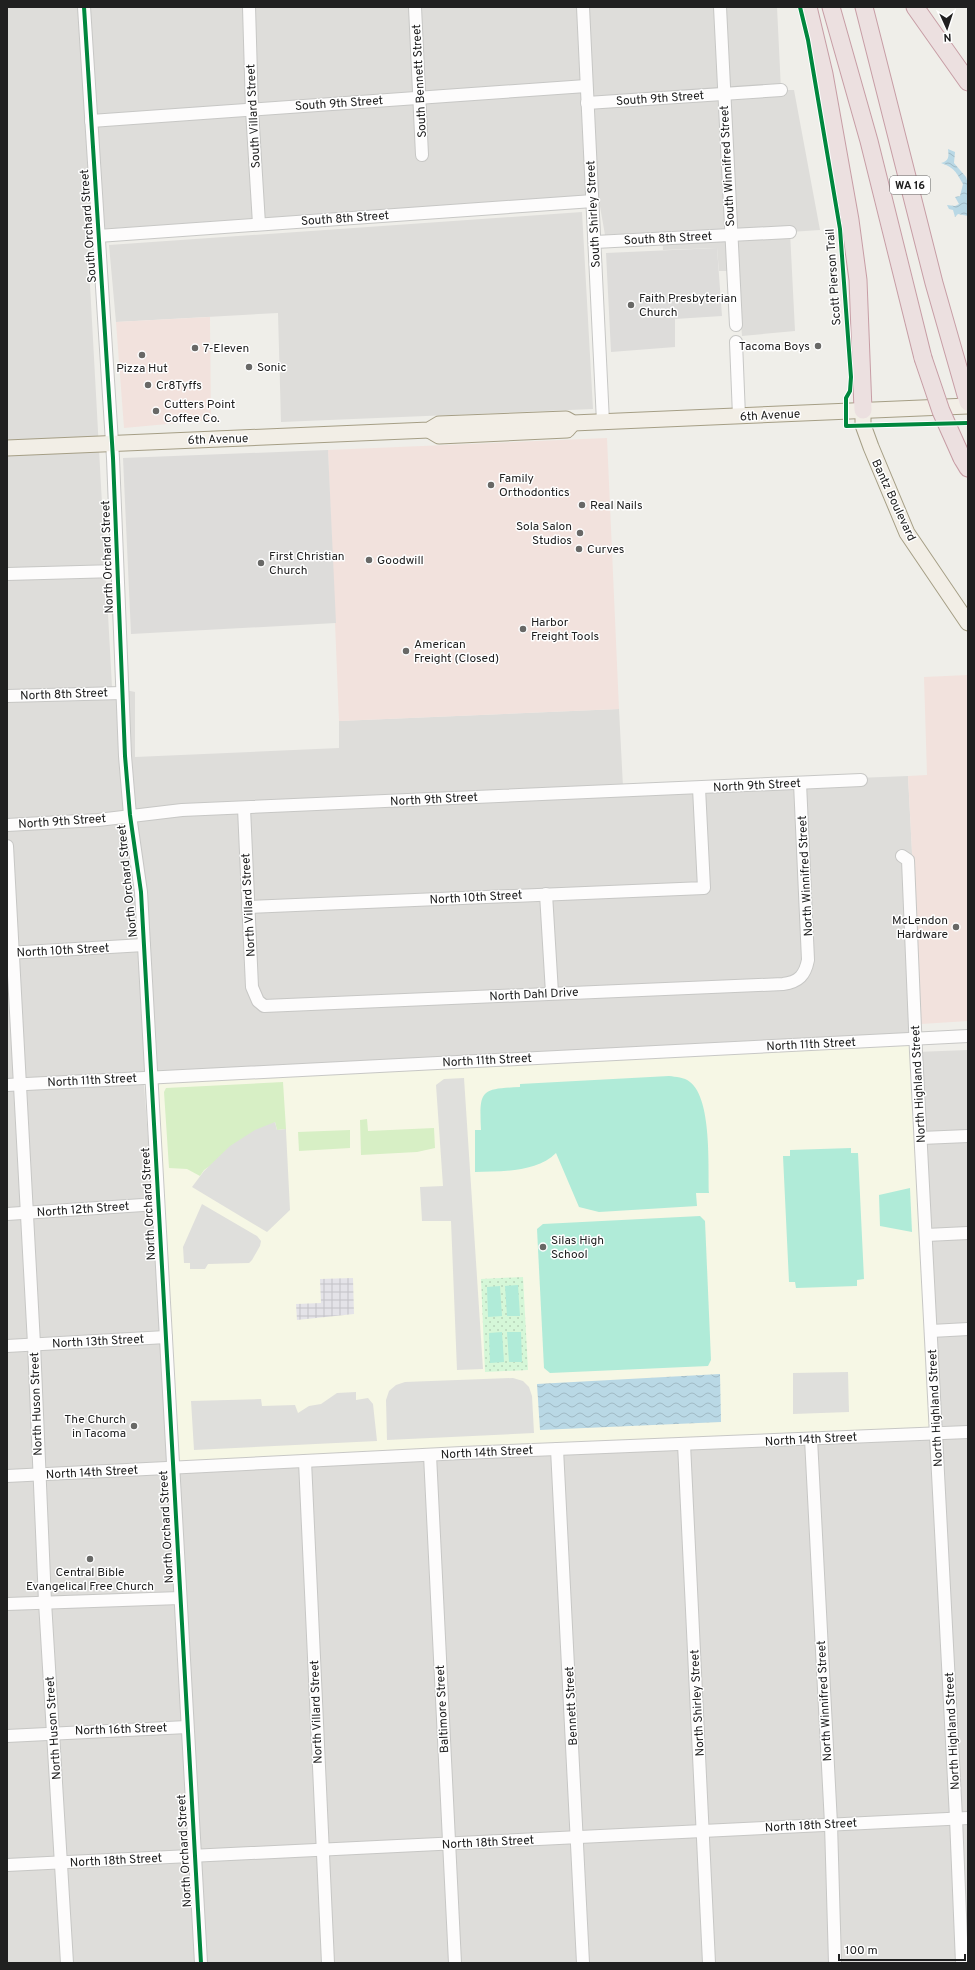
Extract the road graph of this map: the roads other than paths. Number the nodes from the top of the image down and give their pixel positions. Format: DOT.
graph roads {
  1 [pos="84,7"];
  2 [pos="249,7"];
  3 [pos="415,7"];
  4 [pos="583,7"];
  5 [pos="720,7"];
  6 [pos="808,7"];
  7 [pos="831,7"];
  8 [pos="864,7"];
  9 [pos="916,7"];
  10 [pos="968,82"];
  11 [pos="586,86"];
  12 [pos="781,90"];
  13 [pos="724,94"];
  14 [pos="420,97"];
  15 [pos="587,103"];
  16 [pos="252,110"];
  17 [pos="91,120"];
  18 [pos="422,155"];
  19 [pos="593,201"];
  20 [pos="260,224"];
  21 [pos="790,232"];
  22 [pos="730,234"];
  23 [pos="98,236"];
  24 [pos="595,242"];
  25 [pos="736,325"];
  26 [pos="736,342"];
  27 [pos="968,402"];
  28 [pos="968,406"];
  29 [pos="863,410"];
  30 [pos="739,416"];
  31 [pos="603,422"];
  32 [pos="112,444"];
  33 [pos="7,448"];
  34 [pos="965,463"];
  35 [pos="117,571"];
  36 [pos="7,574"];
  37 [pos="968,623"];
  38 [pos="122,693"];
  39 [pos="7,696"];
  40 [pos="861,780"];
  41 [pos="800,783"];
  42 [pos="699,788"];
  43 [pos="244,808"];
  44 [pos="130,815"];
  45 [pos="7,825"];
  46 [pos="7,846"];
  47 [pos="902,856"];
  48 [pos="546,894"];
  49 [pos="248,907"];
  50 [pos="144,945"];
  51 [pos="10,953"];
  52 [pos="806,970"];
  53 [pos="552,993"];
  54 [pos="258,1001"];
  55 [pos="968,1036"];
  56 [pos="915,1038"];
  57 [pos="151,1077"];
  58 [pos="19,1084"];
  59 [pos="7,1085"];
  60 [pos="968,1136"];
  61 [pos="921,1138"];
  62 [pos="158,1204"];
  63 [pos="26,1213"];
  64 [pos="7,1214"];
  65 [pos="968,1233"];
  66 [pos="926,1235"];
  67 [pos="968,1329"];
  68 [pos="931,1330"];
  69 [pos="166,1337"];
  70 [pos="34,1344"];
  71 [pos="7,1346"];
  72 [pos="968,1432"];
  73 [pos="936,1434"];
  74 [pos="811,1439"];
  75 [pos="684,1444"];
  76 [pos="557,1449"];
  77 [pos="430,1455"];
  78 [pos="305,1461"];
  79 [pos="173,1468"];
  80 [pos="39,1474"];
  81 [pos="7,1476"];
  82 [pos="180,1598"];
  83 [pos="45,1602"];
  84 [pos="7,1604"];
  85 [pos="187,1726"];
  86 [pos="53,1732"];
  87 [pos="7,1736"];
  88 [pos="962,1818"];
  89 [pos="831,1824"];
  90 [pos="703,1831"];
  91 [pos="578,1837"];
  92 [pos="449,1844"];
  93 [pos="322,1850"];
  94 [pos="194,1856"];
  95 [pos="62,1863"];
  96 [pos="7,1865"];
  97 [pos="67,1963"];
  98 [pos="201,1963"];
  99 [pos="328,1963"];
  100 [pos="455,1963"];
  101 [pos="583,1963"];
  102 [pos="709,1963"];
  103 [pos="835,1963"];
  104 [pos="962,1963"];
  1 -- 17 [label="street, South Orchard Street"];
  2 -- 16 [label="street, South Villard Street"];
  3 -- 14 [label="street, South Bennett Street"];
  4 -- 11 [label="street, South Shirley Street"];
  5 -- 13 [label="street, South Winnifred Street"];
  6 -- 29 [label="highway"];
  7 -- 34 [label="highway, WA 16, bridge"];
  8 -- 27 [label="highway, WA 16"];
  9 -- 10 [label="highway"];
  11 -- 14 [label="street, South 9th Street"];
  11 -- 15 [label="street, South Shirley Street"];
  12 -- 13 [label="street, South 9th Street"];
  13 -- 15 [label="street, South 9th Street"];
  13 -- 22 [label="street, South Winnifred Street"];
  14 -- 16 [label="street, South 9th Street"];
  14 -- 18 [label="street, South Bennett Street"];
  15 -- 19 [label="street, South Shirley Street"];
  16 -- 17 [label="street, South 9th Street"];
  16 -- 20 [label="street, South Villard Street"];
  17 -- 23 [label="street, South Orchard Street"];
  19 -- 20 [label="street, South 8th Street"];
  19 -- 24 [label="street, South Shirley Street"];
  20 -- 23 [label="street, South 8th Street"];
  21 -- 22 [label="street, South 8th Street"];
  22 -- 24 [label="street, South 8th Street"];
  22 -- 25 [label="street, South Winnifred Street"];
  23 -- 32 [label="street, South Orchard Street"];
  24 -- 31 [label="street, South Shirley Street"];
  26 -- 30 [label="street"];
  28 -- 29 [label="main road, 6th Avenue"];
  29 -- 30 [label="main road, 6th Avenue"];
  29 -- 37 [label="main road, Bantz Boulevard"];
  30 -- 31 [label="main road, 6th Avenue"];
  31 -- 32 [label="main road, 6th Avenue"];
  32 -- 33 [label="main road, 6th Avenue"];
  32 -- 35 [label="street, North Orchard Street"];
  35 -- 36 [label="street"];
  35 -- 38 [label="street, North Orchard Street"];
  38 -- 39 [label="street, North 8th Street"];
  38 -- 44 [label="street, North Orchard Street"];
  40 -- 41 [label="street, North 9th Street"];
  41 -- 42 [label="street, North 9th Street"];
  41 -- 52 [label="street, North Winnifred Street"];
  42 -- 43 [label="street, North 9th Street"];
  42 -- 48 [label="street, North 10th Street"];
  43 -- 44 [label="street, North 9th Street"];
  43 -- 49 [label="street, North Villard Street"];
  44 -- 45 [label="street, North 9th Street"];
  44 -- 50 [label="street, North Orchard Street"];
  46 -- 51 [label="street, North Huson Street"];
  47 -- 56 [label="street, North Highland Street"];
  48 -- 49 [label="street, North 10th Street"];
  48 -- 53 [label="street"];
  49 -- 54 [label="street, North Villard Street"];
  50 -- 51 [label="street, North 10th Street"];
  50 -- 57 [label="street, North Orchard Street"];
  51 -- 58 [label="street, North Huson Street"];
  52 -- 53 [label="street, North Dahl Drive"];
  53 -- 54 [label="street, North Dahl Drive"];
  55 -- 56 [label="street, North 11th Street"];
  56 -- 57 [label="street, North 11th Street"];
  56 -- 61 [label="street, North Highland Street"];
  57 -- 58 [label="street, North 11th Street"];
  57 -- 62 [label="street, North Orchard Street"];
  58 -- 59 [label="street, North 11th Street"];
  58 -- 63 [label="street, North Huson Street"];
  60 -- 61 [label="street"];
  61 -- 66 [label="street, North Highland Street"];
  62 -- 63 [label="street, North 12th Street"];
  62 -- 69 [label="street, North Orchard Street"];
  63 -- 64 [label="street, North 12th Street"];
  63 -- 70 [label="street, North Huson Street"];
  65 -- 66 [label="street"];
  66 -- 68 [label="street, North Highland Street"];
  67 -- 68 [label="street"];
  68 -- 73 [label="street, North Highland Street"];
  69 -- 70 [label="street, North 13th Street"];
  69 -- 79 [label="street, North Orchard Street"];
  70 -- 71 [label="street, North 13th Street"];
  70 -- 80 [label="street, North Huson Street"];
  72 -- 73 [label="street, North 14th Street"];
  73 -- 74 [label="street, North 14th Street"];
  73 -- 88 [label="street, North Highland Street"];
  74 -- 75 [label="street, North 14th Street"];
  74 -- 89 [label="street, North Winnifred Street"];
  75 -- 76 [label="street, North 14th Street"];
  75 -- 90 [label="street, North Shirley Street"];
  76 -- 77 [label="street, North 14th Street"];
  76 -- 91 [label="street, Bennett Street"];
  77 -- 78 [label="street, North 14th Street"];
  77 -- 92 [label="street, Baltimore Street"];
  78 -- 79 [label="street, North 14th Street"];
  78 -- 93 [label="street, North Villard Street"];
  79 -- 80 [label="street, North 14th Street"];
  79 -- 82 [label="street, North Orchard Street"];
  80 -- 81 [label="street, North 14th Street"];
  80 -- 83 [label="street, North Huson Street"];
  82 -- 83 [label="street"];
  82 -- 85 [label="street, North Orchard Street"];
  83 -- 84 [label="street"];
  83 -- 86 [label="street, North Huson Street"];
  85 -- 86 [label="street, North 16th Street"];
  85 -- 94 [label="street, North Orchard Street"];
  86 -- 87 [label="street, North 16th Street"];
  86 -- 95 [label="street, North Huson Street"];
  88 -- 89 [label="street, North 18th Street"];
  88 -- 104 [label="street, North Highland Street"];
  89 -- 90 [label="street, North 18th Street"];
  89 -- 103 [label="street, North Winnifred Street"];
  90 -- 91 [label="street, North 18th Street"];
  90 -- 102 [label="street, North Shirley Street"];
  91 -- 92 [label="street, North 18th Street"];
  91 -- 101 [label="street, Bennett Street"];
  92 -- 93 [label="street, North 18th Street"];
  92 -- 100 [label="street, Baltimore Street"];
  93 -- 94 [label="street, North 18th Street"];
  93 -- 99 [label="street, North Villard Street"];
  94 -- 95 [label="street, North 18th Street"];
  94 -- 98 [label="street, North Orchard Street"];
  95 -- 96 [label="street, North 18th Street"];
  95 -- 97 [label="street, North Huson Street"];
}
